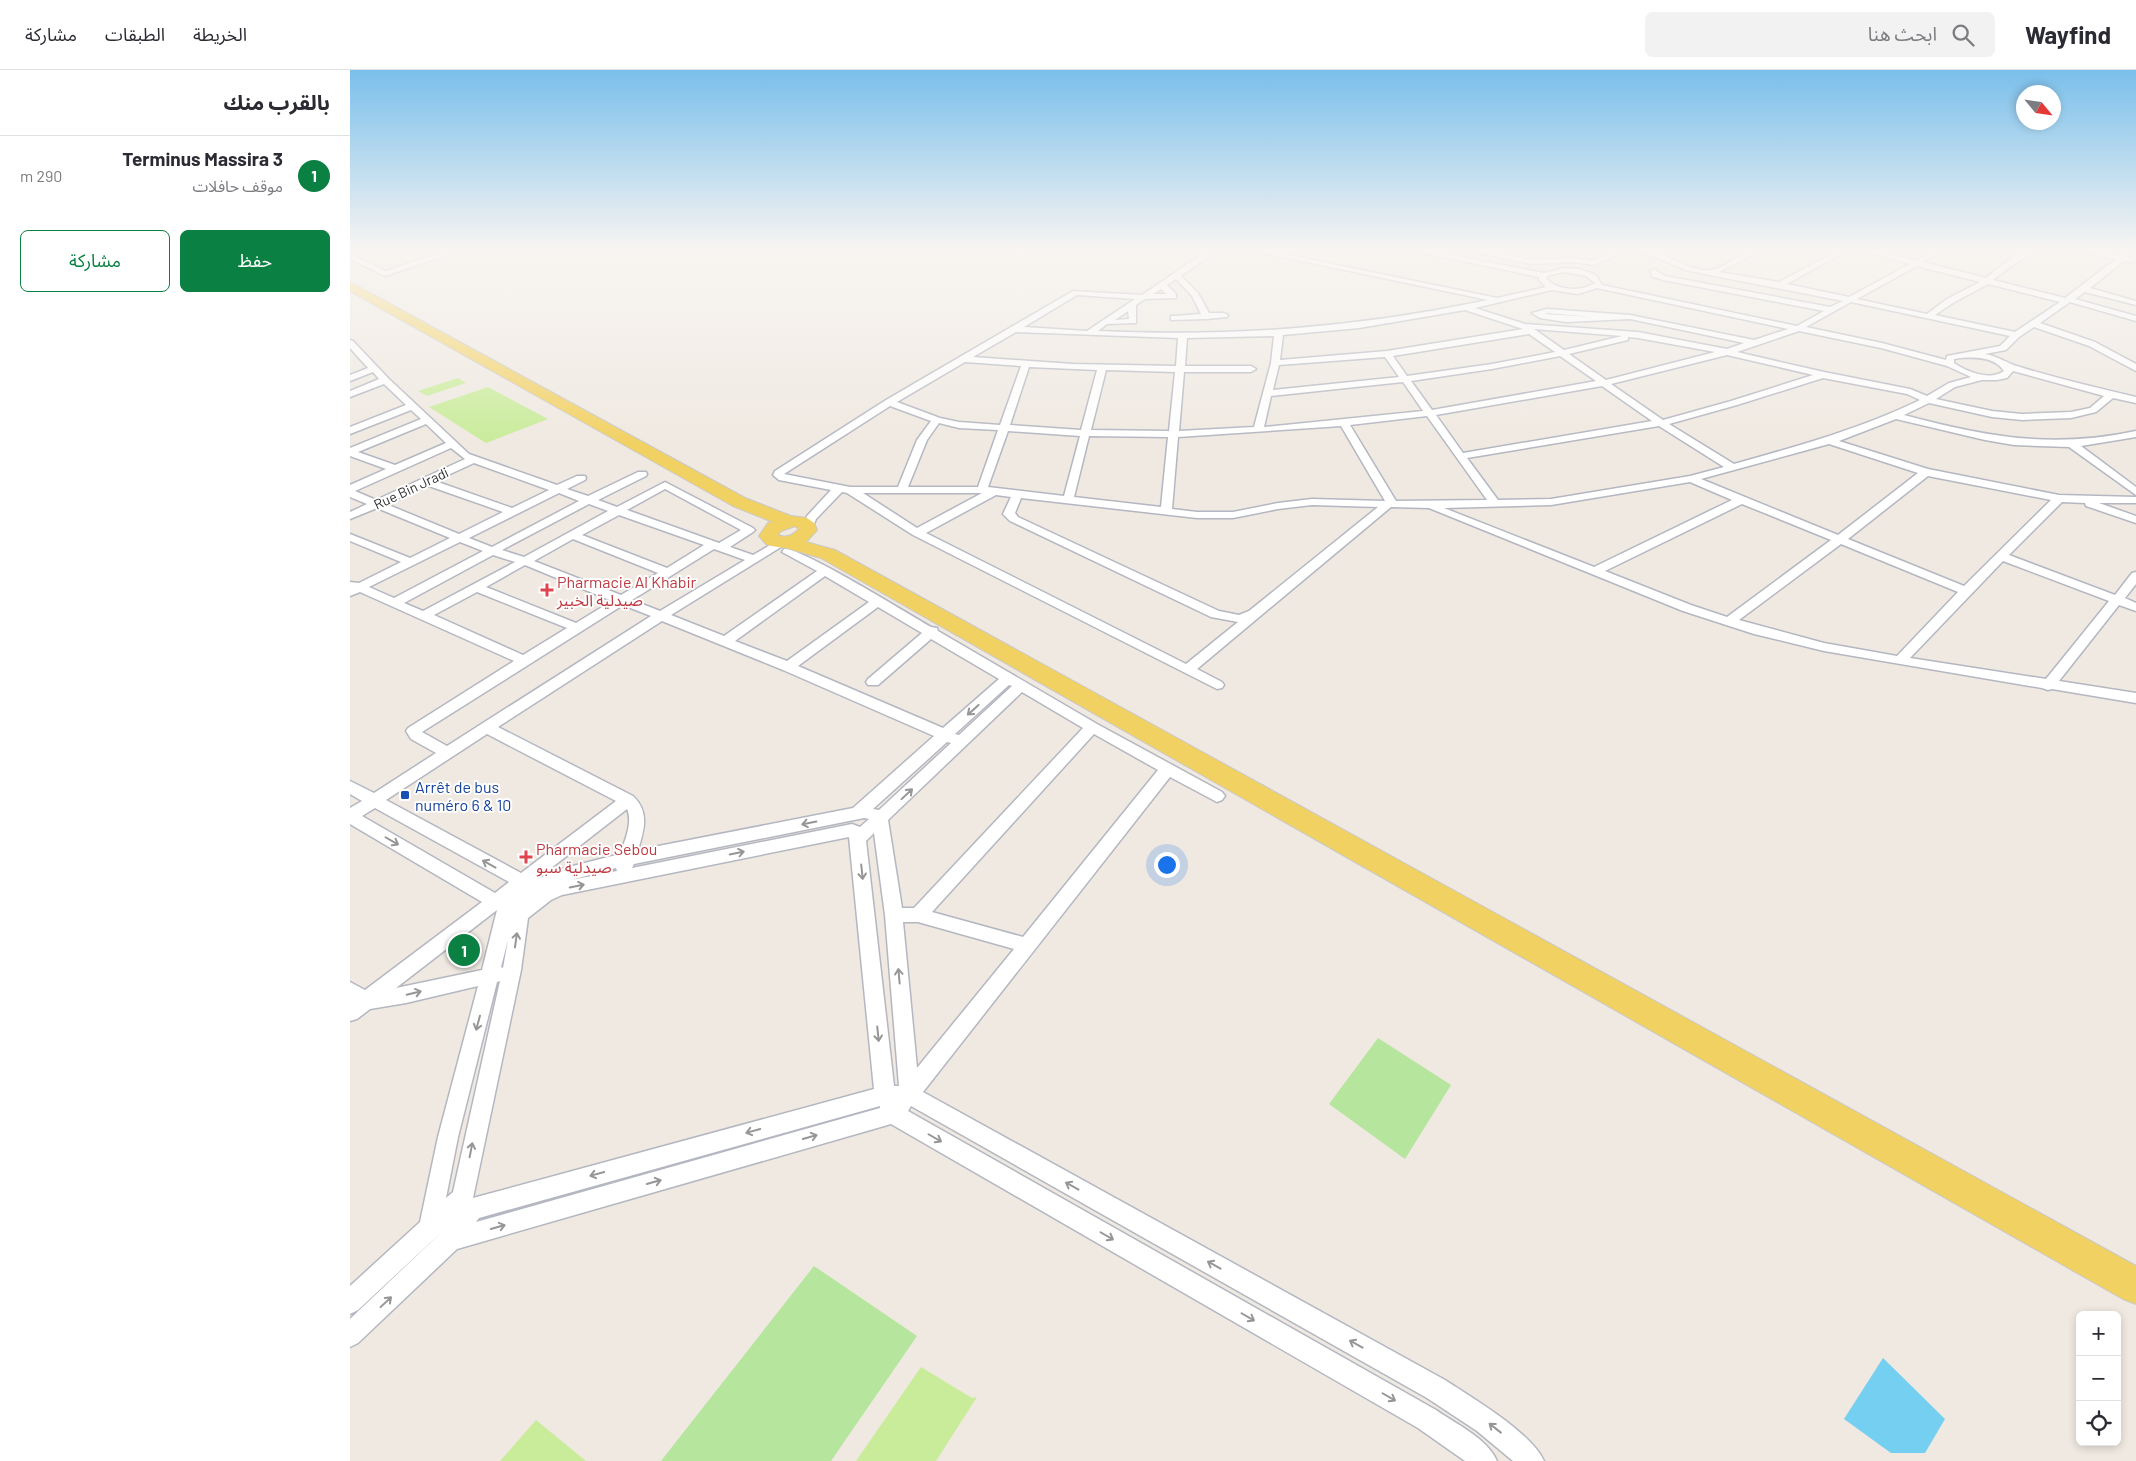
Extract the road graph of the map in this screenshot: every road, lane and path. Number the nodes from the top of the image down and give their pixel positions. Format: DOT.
graph roads {
  1 [pos="400,314"];
  2 [pos="1041,314"];
  3 [pos="1117,314"];
  4 [pos="1133,314"];
  5 [pos="1205,314"];
  6 [pos="1428,314"];
  7 [pos="1484,314"];
  8 [pos="1538,314"];
  9 [pos="1587,314"];
  10 [pos="1731,314"];
  11 [pos="1824,314"];
  12 [pos="1913,314"];
  13 [pos="1932,314"];
  14 [pos="2046,314"];
  15 [pos="2118,314"];
  16 [pos="1224,315"];
  17 [pos="1207,317"];
  18 [pos="1630,317"];
  19 [pos="1928,317"];
  20 [pos="1174,318"];
  21 [pos="2136,319"];
  22 [pos="1105,322"];
  23 [pos="2032,323"];
  24 [pos="1799,328"];
  25 [pos="1016,329"];
  26 [pos="1527,329"];
  27 [pos="1278,332"];
  28 [pos="1089,333"];
  29 [pos="1183,335"];
  30 [pos="1638,335"];
  31 [pos="2016,335"];
  32 [pos="350,343"];
  33 [pos="1754,343"];
  34 [pos="1882,346"];
  35 [pos="2003,348"];
  36 [pos="1727,352"];
  37 [pos="1387,354"];
  38 [pos="1562,354"];
  39 [pos="1960,355"];
  40 [pos="966,359"];
  41 [pos="1275,363"];
  42 [pos="1026,364"];
  43 [pos="2004,365"];
  44 [pos="1952,366"];
  45 [pos="375,368"];
  46 [pos="1102,368"];
  47 [pos="2136,368"];
  48 [pos="1179,369"];
  49 [pos="1251,369"];
  50 [pos="1824,375"];
  51 [pos="1982,377"];
  52 [pos="2003,377"];
  53 [pos="350,378"];
  54 [pos="385,380"];
  55 [pos="1404,380"];
  56 [pos="1603,383"];
  57 [pos="1952,385"];
  58 [pos="2074,386"];
  59 [pos="1268,393"];
  60 [pos="350,394"];
  61 [pos="2111,394"];
  62 [pos="1928,400"];
  63 [pos="2136,400"];
  64 [pos="889,402"];
  65 [pos="412,406"];
  66 [pos="1431,413"];
  67 [pos="1895,416"];
  68 [pos="350,420"];
  69 [pos="427,420"];
  70 [pos="937,420"];
  71 [pos="1344,423"];
  72 [pos="1661,423"];
  73 [pos="364,425"];
  74 [pos="1004,429"];
  75 [pos="1258,430"];
  76 [pos="350,431"];
  77 [pos="1086,433"];
  78 [pos="1174,434"];
  79 [pos="2136,434"];
  80 [pos="389,435"];
  81 [pos="1829,441"];
  82 [pos="452,444"];
  83 [pos="2073,445"];
  84 [pos="350,452"];
  85 [pos="1461,456"];
  86 [pos="469,458"];
  87 [pos="1732,468"];
  88 [pos="395,469"];
  89 [pos="1926,472"];
  90 [pos="642,474"];
  91 [pos="581,478"];
  92 [pos="1690,479"];
  93 [pos="425,482"];
  94 [pos="839,488"];
  95 [pos="350,489"];
  96 [pos="902,489"];
  97 [pos="557,490"];
  98 [pos="987,491"];
  99 [pos="2136,492"];
  100 [pos="350,493"];
  101 [pos="1017,495"];
  102 [pos="2059,498"];
  103 [pos="589,500"];
  104 [pos="1068,500"];
  105 [pos="1740,500"];
  106 [pos="2080,500"];
  107 [pos="2136,500"];
  108 [pos="372,502"];
  109 [pos="739,502"];
  110 [pos="1391,502"];
  111 [pos="1495,504"];
  112 [pos="1426,505"];
  113 [pos="350,509"];
  114 [pos="617,510"];
  115 [pos="511,512"];
  116 [pos="1166,512"];
  117 [pos="350,516"];
  118 [pos="2136,520"];
  119 [pos="800,525"];
  120 [pos="917,533"];
  121 [pos="572,535"];
  122 [pos="350,537"];
  123 [pos="459,537"];
  124 [pos="1840,539"];
  125 [pos="780,541"];
  126 [pos="716,547"];
  127 [pos="492,551"];
  128 [pos="2001,556"];
  129 [pos="757,557"];
  130 [pos="525,561"];
  131 [pos="410,562"];
  132 [pos="827,562"];
  133 [pos="666,572"];
  134 [pos="1594,572"];
  135 [pos="2136,576"];
  136 [pos="476,587"];
  137 [pos="353,588"];
  138 [pos="1966,591"];
  139 [pos="621,600"];
  140 [pos="2116,600"];
  141 [pos="878,601"];
  142 [pos="394,602"];
  143 [pos="2136,607"];
  144 [pos="1253,614"];
  145 [pos="423,616"];
  146 [pos="660,616"];
  147 [pos="1728,622"];
  148 [pos="578,628"];
  149 [pos="932,631"];
  150 [pos="725,642"];
  151 [pos="524,660"];
  152 [pos="1900,661"];
  153 [pos="788,667"];
  154 [pos="1187,670"];
  155 [pos="1015,681"];
  156 [pos="873,682"];
  157 [pos="1217,685"];
  158 [pos="2048,686"];
  159 [pos="2136,698"];
  160 [pos="1092,727"];
  161 [pos="487,728"];
  162 [pos="945,736"];
  163 [pos="961,742"];
  164 [pos="448,753"];
  165 [pos="1168,769"];
  166 [pos="350,787"];
  167 [pos="1217,796"];
  168 [pos="628,800"];
  169 [pos="375,801"];
  170 [pos="858,813"];
  171 [pos="350,816"];
  172 [pos="880,819"];
  173 [pos="836,833"];
  174 [pos="858,839"];
  175 [pos="626,859"];
  176 [pos="622,876"];
  177 [pos="533,888"];
  178 [pos="508,908"];
  179 [pos="894,915"];
  180 [pos="918,915"];
  181 [pos="1028,946"];
  182 [pos="512,970"];
  183 [pos="490,976"];
  184 [pos="350,990"];
  185 [pos="366,1001"];
  186 [pos="350,1013"];
  187 [pos="910,1095"];
  188 [pos="889,1104"];
  189 [pos="467,1203"];
  190 [pos="430,1226"];
  191 [pos="451,1240"];
  192 [pos="2136,1286"];
  193 [pos="350,1302"];
  194 [pos="350,1335"];
  195 [pos="1484,1461"];
  196 [pos="1531,1461"];
  1 -- 109 [label="main road"];
  2 -- 25 [label="street"];
  3 -- 22 [label="street"];
  4 -- 22 [label="street"];
  5 -- 17 [label="street"];
  6 -- 27 [label="street"];
  7 -- 26 [label="street"];
  8 -- 18 [label="street"];
  9 -- 18 [label="street"];
  10 -- 24 [label="street"];
  11 -- 24 [label="street"];
  12 -- 19 [label="street"];
  13 -- 19 [label="street"];
  14 -- 23 [label="street"];
  15 -- 21 [label="street"];
  16 -- 17 [label="street"];
  17 -- 20 [label="street"];
  18 -- 33 [label="street"];
  19 -- 31 [label="street"];
  22 -- 28 [label="street"];
  23 -- 31 [label="street"];
  23 -- 47 [label="street"];
  24 -- 33 [label="street"];
  24 -- 34 [label="street"];
  25 -- 28 [label="street"];
  25 -- 40 [label="street"];
  26 -- 30 [label="street"];
  26 -- 37 [label="street"];
  26 -- 38 [label="street"];
  27 -- 29 [label="street"];
  27 -- 41 [label="street"];
  28 -- 29 [label="street"];
  29 -- 48 [label="street"];
  30 -- 36 [label="street"];
  30 -- 38 [label="street"];
  31 -- 35 [label="street"];
  32 -- 45 [label="street"];
  33 -- 36 [label="street"];
  34 -- 39 [label="street"];
  34 -- 44 [label="street"];
  35 -- 39 [label="street"];
  35 -- 43 [label="street"];
  36 -- 50 [label="street"];
  36 -- 56 [label="street"];
  37 -- 41 [label="street"];
  37 -- 55 [label="street"];
  38 -- 55 [label="street"];
  38 -- 56 [label="street"];
  39 -- 43 [label="street"];
  39 -- 44 [label="street"];
  40 -- 42 [label="street"];
  40 -- 64 [label="street"];
  41 -- 59 [label="street"];
  42 -- 46 [label="street"];
  42 -- 74 [label="street"];
  43 -- 52 [label="street"];
  43 -- 58 [label="street"];
  44 -- 51 [label="street"];
  44 -- 57 [label="street"];
  45 -- 53 [label="street"];
  45 -- 54 [label="street"];
  46 -- 48 [label="street"];
  46 -- 77 [label="street"];
  48 -- 49 [label="street"];
  48 -- 78 [label="street"];
  50 -- 62 [label="street"];
  50 -- 72 [label="street"];
  51 -- 52 [label="street"];
  51 -- 57 [label="street"];
  52 -- 58 [label="street"];
  54 -- 60 [label="street"];
  54 -- 65 [label="street"];
  55 -- 59 [label="street"];
  55 -- 66 [label="street"];
  56 -- 66 [label="street"];
  56 -- 72 [label="street"];
  57 -- 62 [label="street"];
  58 -- 61 [label="street"];
  59 -- 75 [label="street"];
  61 -- 62 [label="street"];
  61 -- 63 [label="street"];
  62 -- 67 [label="street"];
  64 -- 70 [label="street"];
  64 -- 94 [label="street"];
  65 -- 69 [label="street"];
  65 -- 73 [label="street"];
  66 -- 71 [label="street"];
  66 -- 85 [label="street"];
  67 -- 81 [label="street"];
  67 -- 83 [label="street"];
  68 -- 73 [label="street"];
  69 -- 80 [label="street"];
  69 -- 82 [label="street"];
  70 -- 74 [label="street"];
  70 -- 96 [label="street"];
  71 -- 75 [label="street"];
  71 -- 110 [label="street"];
  72 -- 85 [label="street"];
  72 -- 87 [label="street"];
  73 -- 76 [label="street"];
  73 -- 80 [label="street"];
  74 -- 77 [label="street"];
  74 -- 98 [label="street"];
  75 -- 78 [label="street"];
  77 -- 78 [label="street"];
  77 -- 104 [label="street"];
  78 -- 116 [label="street"];
  79 -- 83 [label="street"];
  80 -- 84 [label="street"];
  81 -- 87 [label="street"];
  81 -- 89 [label="street"];
  82 -- 86 [label="street"];
  82 -- 88 [label="street"];
  83 -- 99 [label="street"];
  84 -- 88 [label="street"];
  85 -- 111 [label="street"];
  86 -- 93 [label="street, Rue Bin Jradi"];
  86 -- 97 [label="street"];
  86 -- 108 [label="street, Rue Bin Jradi"];
  87 -- 92 [label="street"];
  88 -- 95 [label="street"];
  89 -- 102 [label="street"];
  89 -- 124 [label="street"];
  90 -- 103 [label="street"];
  91 -- 97 [label="street"];
  92 -- 105 [label="street"];
  92 -- 111 [label="street"];
  93 -- 108 [label="street, Rue Bin Jradi"];
  93 -- 115 [label="street"];
  94 -- 96 [label="street"];
  94 -- 119 [label="street"];
  94 -- 120 [label="street"];
  96 -- 98 [label="street"];
  97 -- 103 [label="street"];
  97 -- 115 [label="street"];
  98 -- 101 [label="street"];
  98 -- 120 [label="street"];
  100 -- 108 [label="street"];
  101 -- 104 [label="street"];
  101 -- 144 [label="street"];
  102 -- 106 [label="street"];
  102 -- 128 [label="street"];
  103 -- 114 [label="street"];
  103 -- 127 [label="street"];
  104 -- 116 [label="street"];
  105 -- 124 [label="street"];
  105 -- 134 [label="street"];
  106 -- 107 [label="street"];
  106 -- 118 [label="street"];
  108 -- 113 [label="street, Rue Bin Jradi"];
  108 -- 117 [label="street, Rue Bin Jradi"];
  108 -- 123 [label="street"];
  109 -- 119 [label="main road"];
  109 -- 125 [label="main road"];
  110 -- 112 [label="street"];
  110 -- 116 [label="street"];
  110 -- 144 [label="street"];
  111 -- 112 [label="street"];
  112 -- 134 [label="street"];
  114 -- 121 [label="street"];
  114 -- 126 [label="street"];
  114 -- 126 [label="street"];
  115 -- 123 [label="street"];
  119 -- 125 [label="main road"];
  119 -- 132 [label="main road"];
  120 -- 154 [label="street"];
  121 -- 130 [label="street"];
  121 -- 133 [label="street"];
  122 -- 131 [label="street"];
  123 -- 127 [label="street"];
  123 -- 131 [label="street"];
  124 -- 138 [label="street"];
  124 -- 147 [label="street"];
  125 -- 129 [label="street"];
  125 -- 132 [label="main road"];
  126 -- 129 [label="street"];
  126 -- 133 [label="street"];
  127 -- 130 [label="street"];
  127 -- 142 [label="street"];
  128 -- 138 [label="street"];
  128 -- 140 [label="street"];
  129 -- 146 [label="street"];
  130 -- 136 [label="street"];
  130 -- 139 [label="street"];
  131 -- 137 [label="street"];
  132 -- 141 [label="street"];
  132 -- 150 [label="street"];
  132 -- 192 [label="main road"];
  133 -- 139 [label="street"];
  134 -- 147 [label="street"];
  135 -- 140 [label="street"];
  136 -- 145 [label="street"];
  136 -- 148 [label="street"];
  137 -- 142 [label="street"];
  138 -- 152 [label="street"];
  139 -- 146 [label="street"];
  139 -- 148 [label="street"];
  140 -- 143 [label="street"];
  140 -- 158 [label="street"];
  141 -- 149 [label="street"];
  141 -- 153 [label="street"];
  142 -- 145 [label="street"];
  144 -- 154 [label="street"];
  145 -- 151 [label="street"];
  146 -- 150 [label="street"];
  146 -- 161 [label="street"];
  147 -- 152 [label="street"];
  148 -- 151 [label="street"];
  149 -- 155 [label="street"];
  149 -- 156 [label="street"];
  150 -- 153 [label="street"];
  151 -- 164 [label="street"];
  152 -- 158 [label="street"];
  153 -- 162 [label="street"];
  154 -- 157 [label="street"];
  155 -- 160 [label="street"];
  155 -- 162 [label="street, one-way"];
  155 -- 163 [label="street"];
  158 -- 159 [label="street"];
  160 -- 165 [label="street"];
  160 -- 180 [label="street"];
  161 -- 164 [label="street"];
  161 -- 168 [label="street"];
  162 -- 163 [label="street"];
  162 -- 170 [label="street"];
  172 -- 163 [label="street, one-way"];
  164 -- 169 [label="street"];
  165 -- 167 [label="street"];
  165 -- 181 [label="street"];
  166 -- 169 [label="street"];
  168 -- 175 [label="street"];
  168 -- 177 [label="street"];
  169 -- 171 [label="street"];
  177 -- 169 [label="street, one-way"];
  170 -- 172 [label="street"];
  170 -- 173 [label="street"];
  170 -- 175 [label="street, one-way"];
  171 -- 178 [label="street, one-way"];
  172 -- 174 [label="street"];
  172 -- 179 [label="street"];
  173 -- 174 [label="street"];
  176 -- 173 [label="street, one-way"];
  174 -- 188 [label="street, one-way"];
  175 -- 176 [label="street"];
  175 -- 177 [label="street"];
  177 -- 176 [label="street, one-way"];
  177 -- 178 [label="street"];
  177 -- 178 [label="street"];
  182 -- 178 [label="street, one-way"];
  178 -- 183 [label="street"];
  178 -- 185 [label="street"];
  179 -- 180 [label="street"];
  187 -- 179 [label="street, one-way"];
  180 -- 181 [label="street"];
  181 -- 187 [label="street"];
  182 -- 183 [label="street"];
  189 -- 182 [label="street, one-way"];
  185 -- 183 [label="street, one-way"];
  183 -- 190 [label="street, one-way"];
  184 -- 185 [label="street"];
  185 -- 186 [label="street"];
  187 -- 188 [label="street"];
  196 -- 187 [label="street, one-way"];
  188 -- 189 [label="street, one-way"];
  191 -- 188 [label="street, one-way"];
  188 -- 195 [label="street, one-way"];
  189 -- 190 [label="street"];
  189 -- 191 [label="street"];
  190 -- 191 [label="street"];
  190 -- 193 [label="street"];
  194 -- 191 [label="street, one-way"];
}
